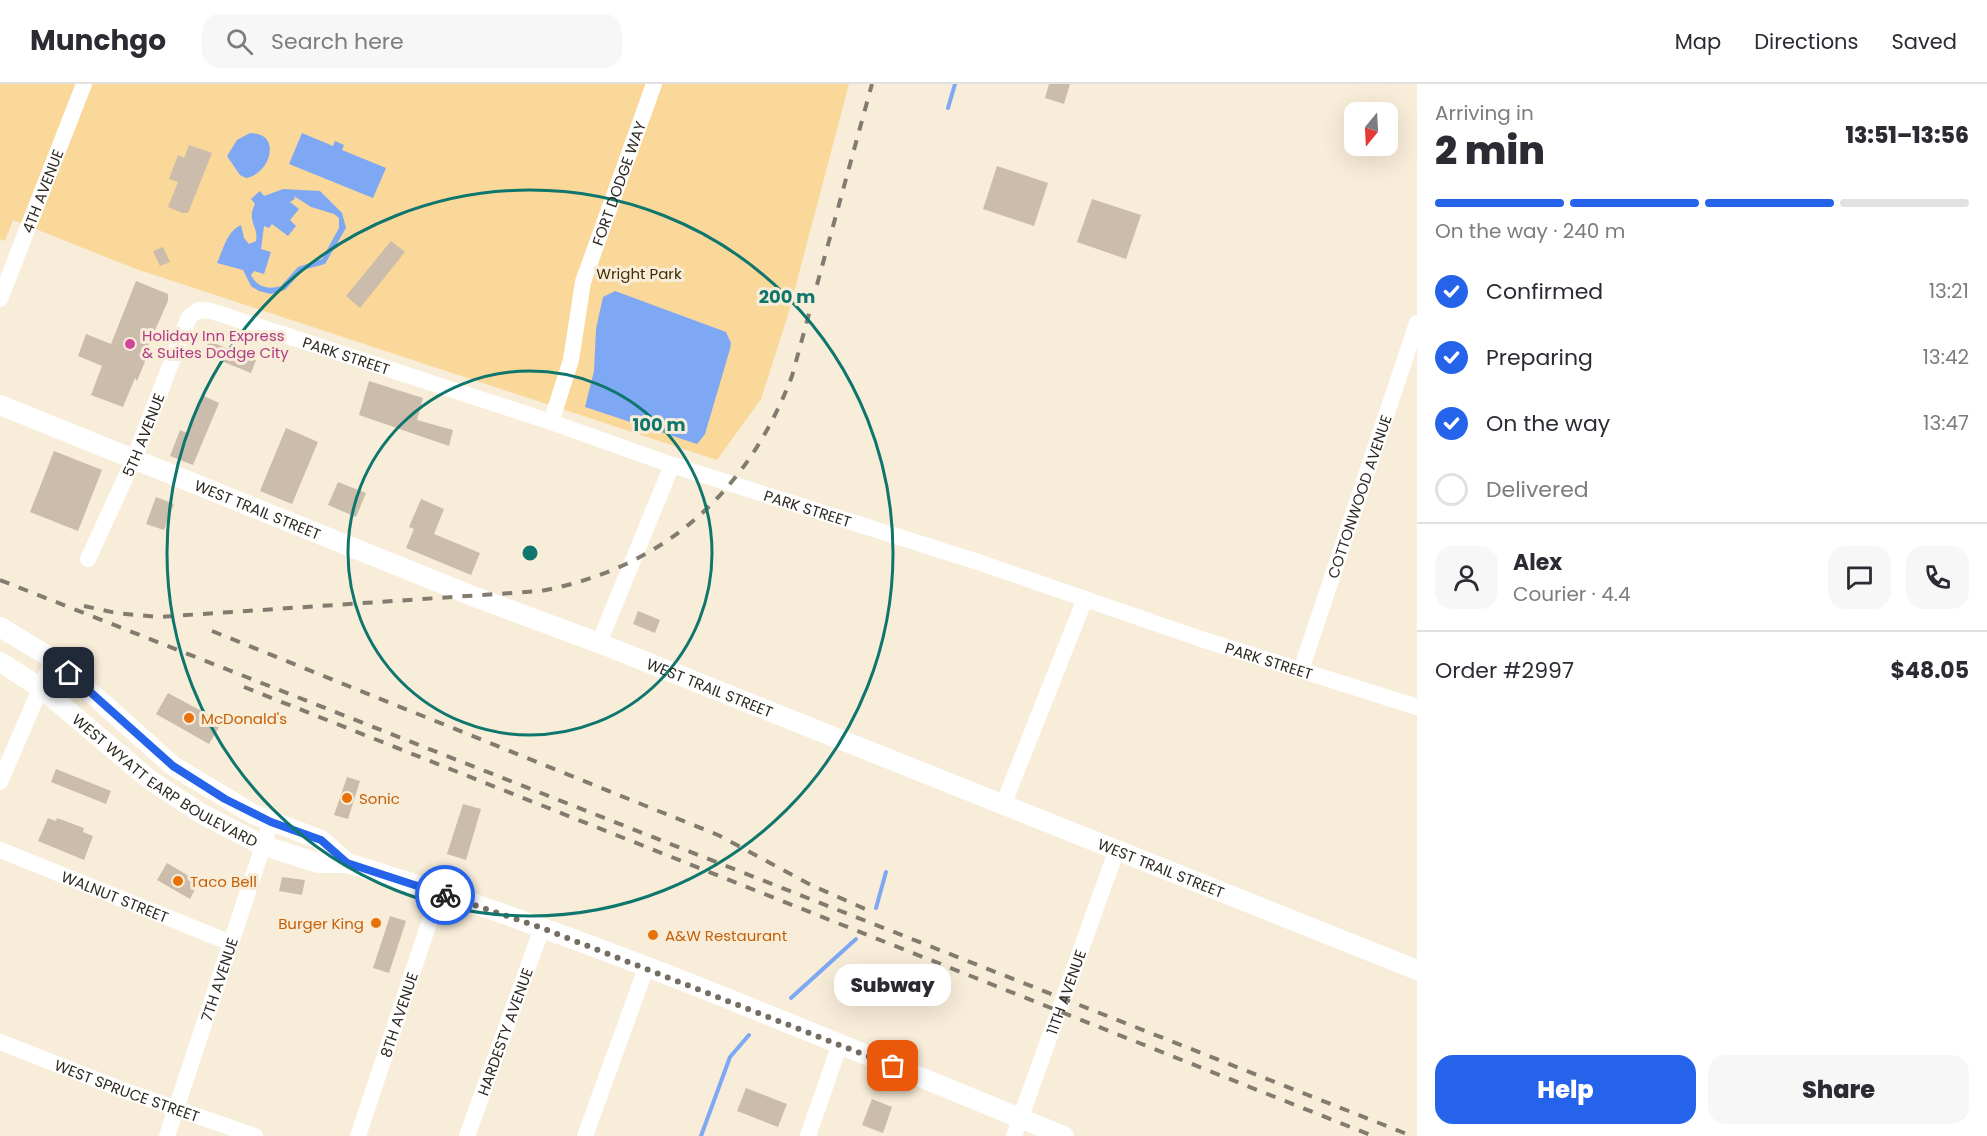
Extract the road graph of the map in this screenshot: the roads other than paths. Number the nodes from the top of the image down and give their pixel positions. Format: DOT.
graph roads {
  1 [pos="84,84"];
  2 [pos="654,84"];
  3 [pos="0,299"];
  4 [pos="199,310"];
  5 [pos="1417,323"];
  6 [pos="0,405"];
  7 [pos="550,422"];
  8 [pos="134,459"];
  9 [pos="672,465"];
  10 [pos="88,559"];
  11 [pos="1085,599"];
  12 [pos="0,627"];
  13 [pos="599,643"];
  14 [pos="53,658"];
  15 [pos="0,662"];
  16 [pos="1301,670"];
  17 [pos="41,688"];
  18 [pos="1417,708"];
  19 [pos="7,749"];
  20 [pos="0,782"];
  21 [pos="1003,805"];
  22 [pos="271,822"];
  23 [pos="262,845"];
  24 [pos="1116,849"];
  25 [pos="0,850"];
  26 [pos="347,863"];
  27 [pos="439,893"];
  28 [pos="542,928"];
  29 [pos="231,943"];
  30 [pos="646,968"];
  31 [pos="1417,970"];
  32 [pos="0,1042"];
  33 [pos="840,1044"];
  34 [pos="176,1109"];
  35 [pos="1017,1127"];
  36 [pos="167,1136"];
  37 [pos="255,1136"];
  38 [pos="358,1136"];
  39 [pos="467,1136"];
  40 [pos="585,1136"];
  41 [pos="808,1136"];
  42 [pos="1064,1136"];
  1 -- 3 [label="street, 4TH AVENUE"];
  2 -- 7 [label="street, FORT DODGE WAY"];
  4 -- 7 [label="street, PARK STREET"];
  4 -- 8 [label="street, 5TH AVENUE"];
  5 -- 16 [label="street, COTTONWOOD AVENUE"];
  6 -- 8 [label="main road, WEST TRAIL STREET"];
  7 -- 9 [label="street, PARK STREET"];
  8 -- 10 [label="street, 5TH AVENUE"];
  8 -- 13 [label="main road, WEST TRAIL STREET"];
  9 -- 11 [label="street, PARK STREET"];
  9 -- 13 [label="street"];
  11 -- 16 [label="street, PARK STREET"];
  11 -- 21 [label="street"];
  12 -- 14 [label="main road"];
  13 -- 21 [label="main road, WEST TRAIL STREET"];
  14 -- 17 [label="street"];
  14 -- 22 [label="main road, WEST WYATT EARP BOULEVARD"];
  15 -- 17 [label="main road, WEST WYATT EARP BOULEVARD"];
  16 -- 18 [label="street, PARK STREET"];
  17 -- 19 [label="street"];
  17 -- 23 [label="main road, WEST WYATT EARP BOULEVARD"];
  19 -- 20 [label="street"];
  21 -- 24 [label="main road, WEST TRAIL STREET"];
  22 -- 23 [label="street, 7TH AVENUE"];
  22 -- 26 [label="main road, WEST WYATT EARP BOULEVARD"];
  23 -- 26 [label="main road, WEST WYATT EARP BOULEVARD"];
  23 -- 29 [label="street, 7TH AVENUE"];
  24 -- 31 [label="main road, WEST TRAIL STREET"];
  24 -- 35 [label="street, 11TH AVENUE"];
  25 -- 29 [label="street, WALNUT STREET"];
  26 -- 27 [label="main road, WEST WYATT EARP BOULEVARD"];
  27 -- 28 [label="main road, WEST WYATT EARP BOULEVARD"];
  27 -- 38 [label="street, 8TH AVENUE"];
  28 -- 30 [label="main road, WEST WYATT EARP BOULEVARD"];
  28 -- 39 [label="street, HARDESTY AVENUE"];
  29 -- 34 [label="street, 7TH AVENUE"];
  30 -- 33 [label="main road, WEST WYATT EARP BOULEVARD"];
  30 -- 40 [label="street"];
  32 -- 34 [label="street, WEST SPRUCE STREET"];
  33 -- 35 [label="main road, WEST WYATT EARP BOULEVARD"];
  33 -- 41 [label="street"];
  34 -- 36 [label="street, 7TH AVENUE"];
  34 -- 37 [label="street, WEST SPRUCE STREET"];
  35 -- 42 [label="main road, WEST WYATT EARP BOULEVARD"];
}
